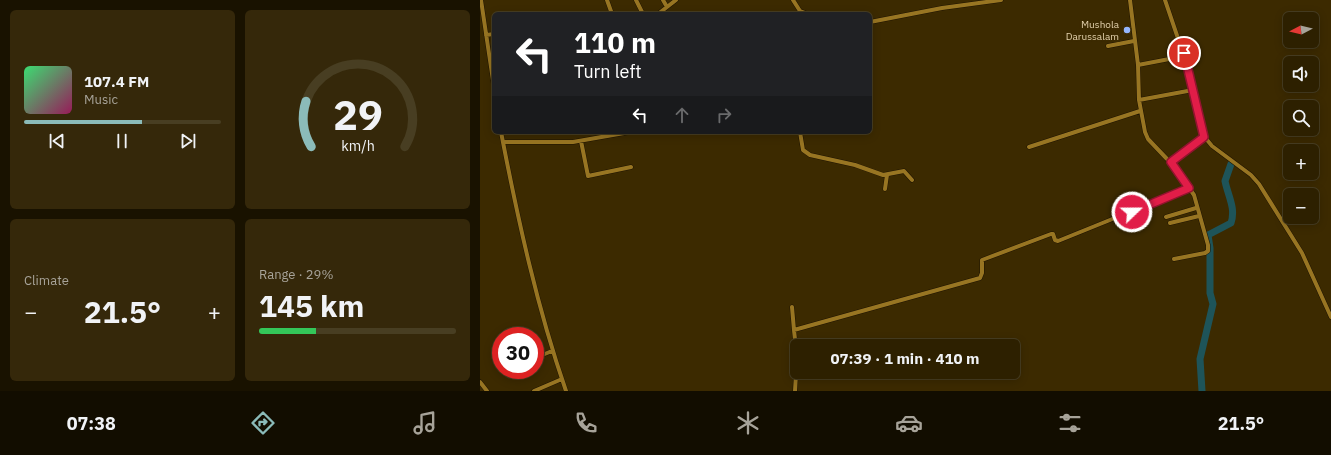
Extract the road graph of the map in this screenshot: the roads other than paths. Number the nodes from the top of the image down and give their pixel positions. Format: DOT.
graph roads {
  1 [pos="481,0"];
  2 [pos="607,0"];
  3 [pos="636,0"];
  4 [pos="663,0"];
  5 [pos="676,0"];
  6 [pos="793,0"];
  7 [pos="1001,0"];
  8 [pos="1130,0"];
  9 [pos="1165,0"];
  10 [pos="667,7"];
  11 [pos="611,12"];
  12 [pos="642,12"];
  13 [pos="661,12"];
  14 [pos="803,12"];
  15 [pos="872,22"];
  16 [pos="492,34"];
  17 [pos="486,35"];
  18 [pos="1134,41"];
  19 [pos="1108,46"];
  20 [pos="1185,56"];
  21 [pos="1138,65"];
  22 [pos="492,74"];
  23 [pos="1193,90"];
  24 [pos="1139,100"];
  25 [pos="1140,111"];
  26 [pos="501,134"];
  27 [pos="619,134"];
  28 [pos="800,134"];
  29 [pos="1204,137"];
  30 [pos="581,141"];
  31 [pos="503,142"];
  32 [pos="1029,147"];
  33 [pos="1171,162"];
  34 [pos="631,167"];
  35 [pos="887,175"];
  36 [pos="912,180"];
  37 [pos="1189,188"];
  38 [pos="884,189"];
  39 [pos="1196,208"];
  40 [pos="1199,216"];
  41 [pos="1166,217"];
  42 [pos="1170,223"];
  43 [pos="1174,259"];
  44 [pos="792,307"];
  45 [pos="1331,317"];
  46 [pos="794,330"];
  47 [pos="552,351"];
  48 [pos="544,354"];
  49 [pos="562,379"];
  50 [pos="480,382"];
  51 [pos="487,391"];
  52 [pos="534,391"];
  53 [pos="566,391"];
  54 [pos="795,391"];
  1 -- 17 [label="street"];
  2 -- 11 [label="street"];
  3 -- 12 [label="street"];
  4 -- 10 [label="street"];
  5 -- 10 [label="street"];
  6 -- 14 [label="street"];
  7 -- 15 [label="street"];
  8 -- 18 [label="street"];
  9 -- 20 [label="street"];
  10 -- 13 [label="street"];
  16 -- 17 [label="street"];
  17 -- 22 [label="street"];
  18 -- 19 [label="street"];
  18 -- 21 [label="street"];
  20 -- 21 [label="street"];
  20 -- 23 [label="street"];
  21 -- 24 [label="street"];
  23 -- 24 [label="street"];
  23 -- 29 [label="street"];
  24 -- 25 [label="street"];
  25 -- 32 [label="street"];
  25 -- 33 [label="street"];
  26 -- 31 [label="street"];
  27 -- 30 [label="street"];
  28 -- 35 [label="street"];
  29 -- 33 [label="street"];
  29 -- 45 [label="street"];
  30 -- 31 [label="street"];
  30 -- 34 [label="street"];
  31 -- 47 [label="street"];
  33 -- 37 [label="street"];
  35 -- 36 [label="street"];
  35 -- 38 [label="street"];
  37 -- 39 [label="street"];
  37 -- 46 [label="street"];
  39 -- 40 [label="street"];
  39 -- 41 [label="street"];
  40 -- 42 [label="street"];
  40 -- 43 [label="street"];
  44 -- 46 [label="street"];
  46 -- 54 [label="street"];
  47 -- 48 [label="street"];
  47 -- 49 [label="street"];
  49 -- 52 [label="street"];
  49 -- 53 [label="street"];
  50 -- 51 [label="street"];
}
